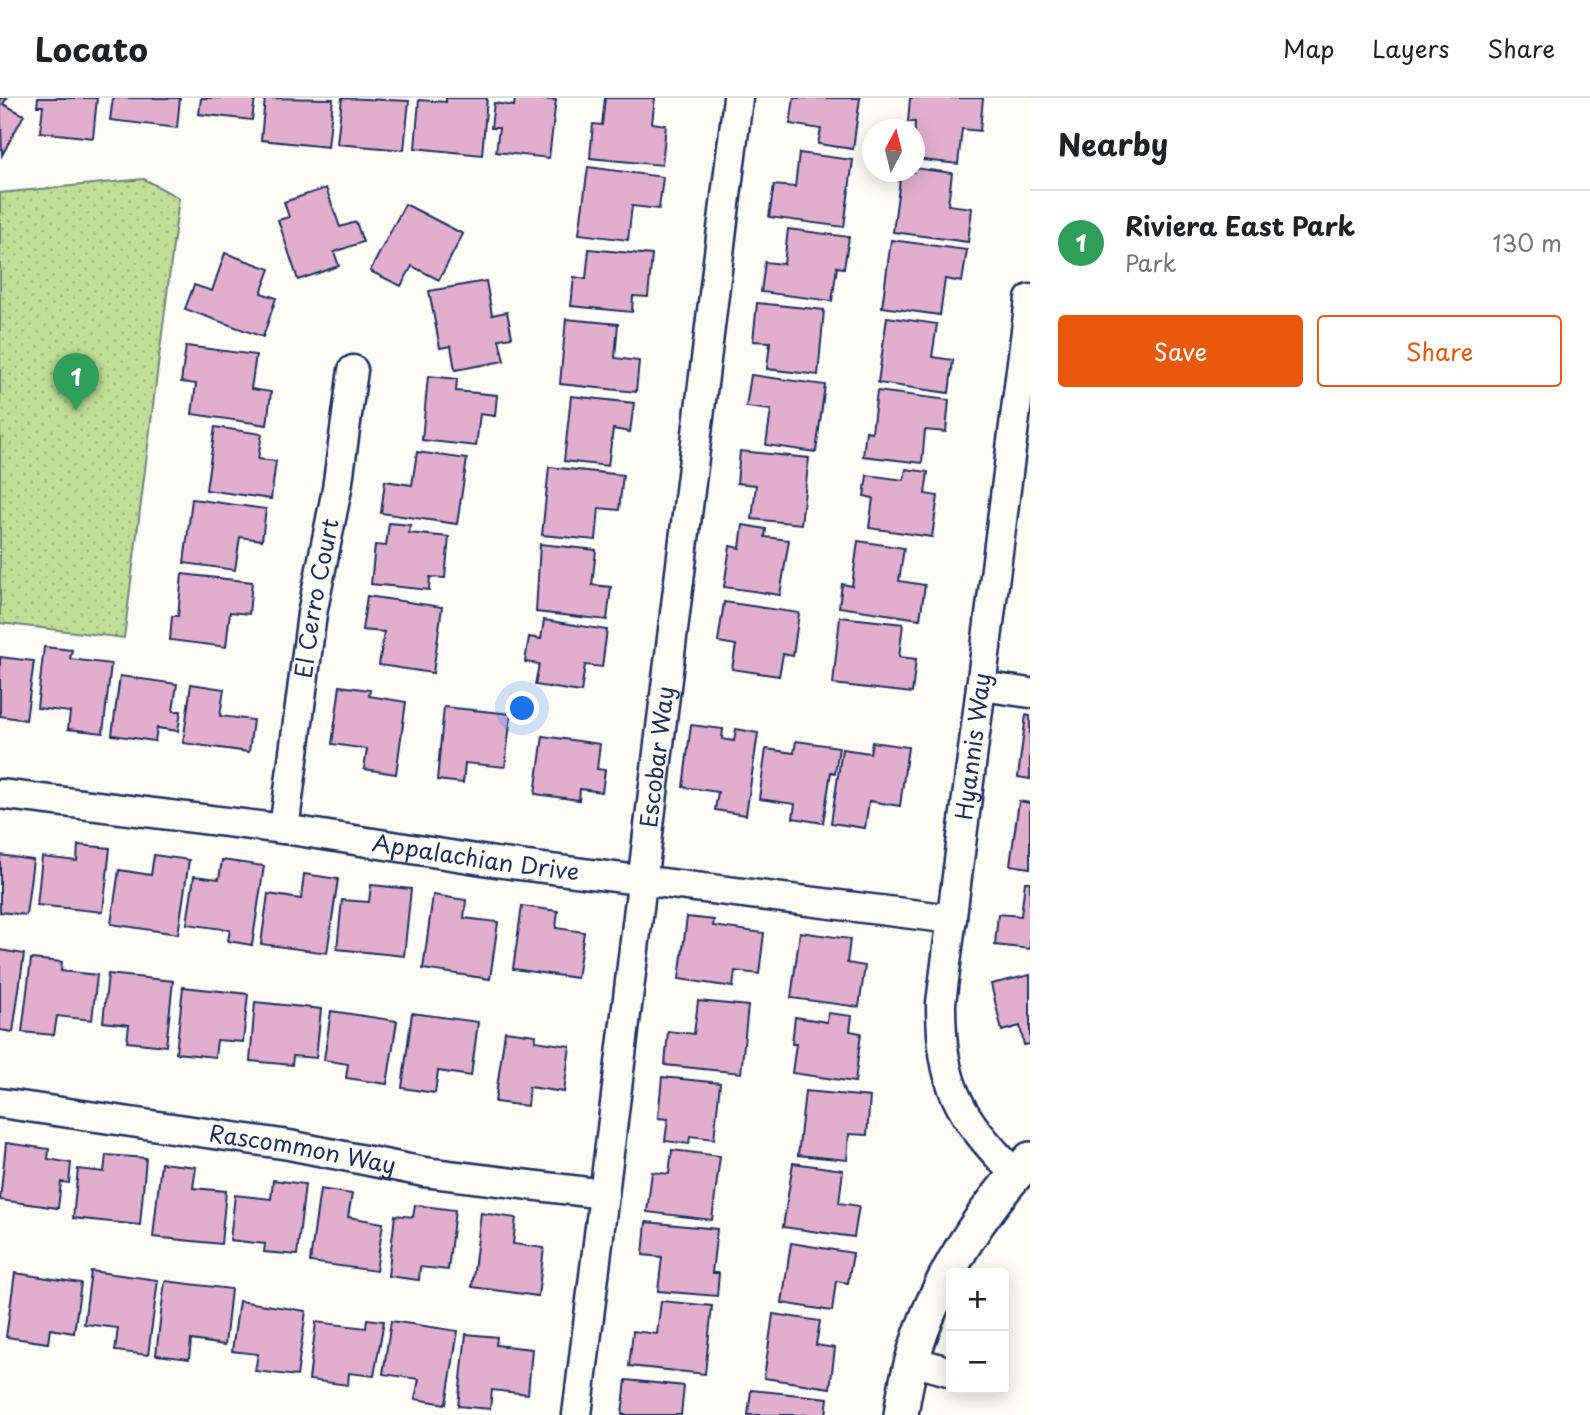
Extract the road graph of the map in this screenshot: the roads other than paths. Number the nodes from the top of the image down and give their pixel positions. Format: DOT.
graph roads {
  1 [pos="738,98"];
  2 [pos="1030,299"];
  3 [pos="353,370"];
  4 [pos="981,686"];
  5 [pos="1030,693"];
  6 [pos="0,794"];
  7 [pos="284,829"];
  8 [pos="642,880"];
  9 [pos="952,919"];
  10 [pos="0,1103"];
  11 [pos="1023,1166"];
  12 [pos="604,1194"];
  13 [pos="913,1361"];
  14 [pos="946,1371"];
  15 [pos="577,1415"];
  16 [pos="901,1415"];
  1 -- 8 [label="street, Escobar Way"];
  2 -- 4 [label="street, Hyannis Way"];
  3 -- 7 [label="street, El Cerro Court"];
  4 -- 5 [label="street"];
  4 -- 9 [label="street, Hyannis Way"];
  6 -- 7 [label="street, Appalachian Drive"];
  7 -- 8 [label="street, Appalachian Drive"];
  8 -- 9 [label="street, Appalachian Drive"];
  8 -- 12 [label="street, Escobar Way"];
  9 -- 11 [label="street, Hyannis Way"];
  10 -- 12 [label="street, Rascommon Way"];
  11 -- 13 [label="street"];
  12 -- 15 [label="street, Escobar Way"];
  13 -- 14 [label="street"];
  13 -- 16 [label="street"];
}
